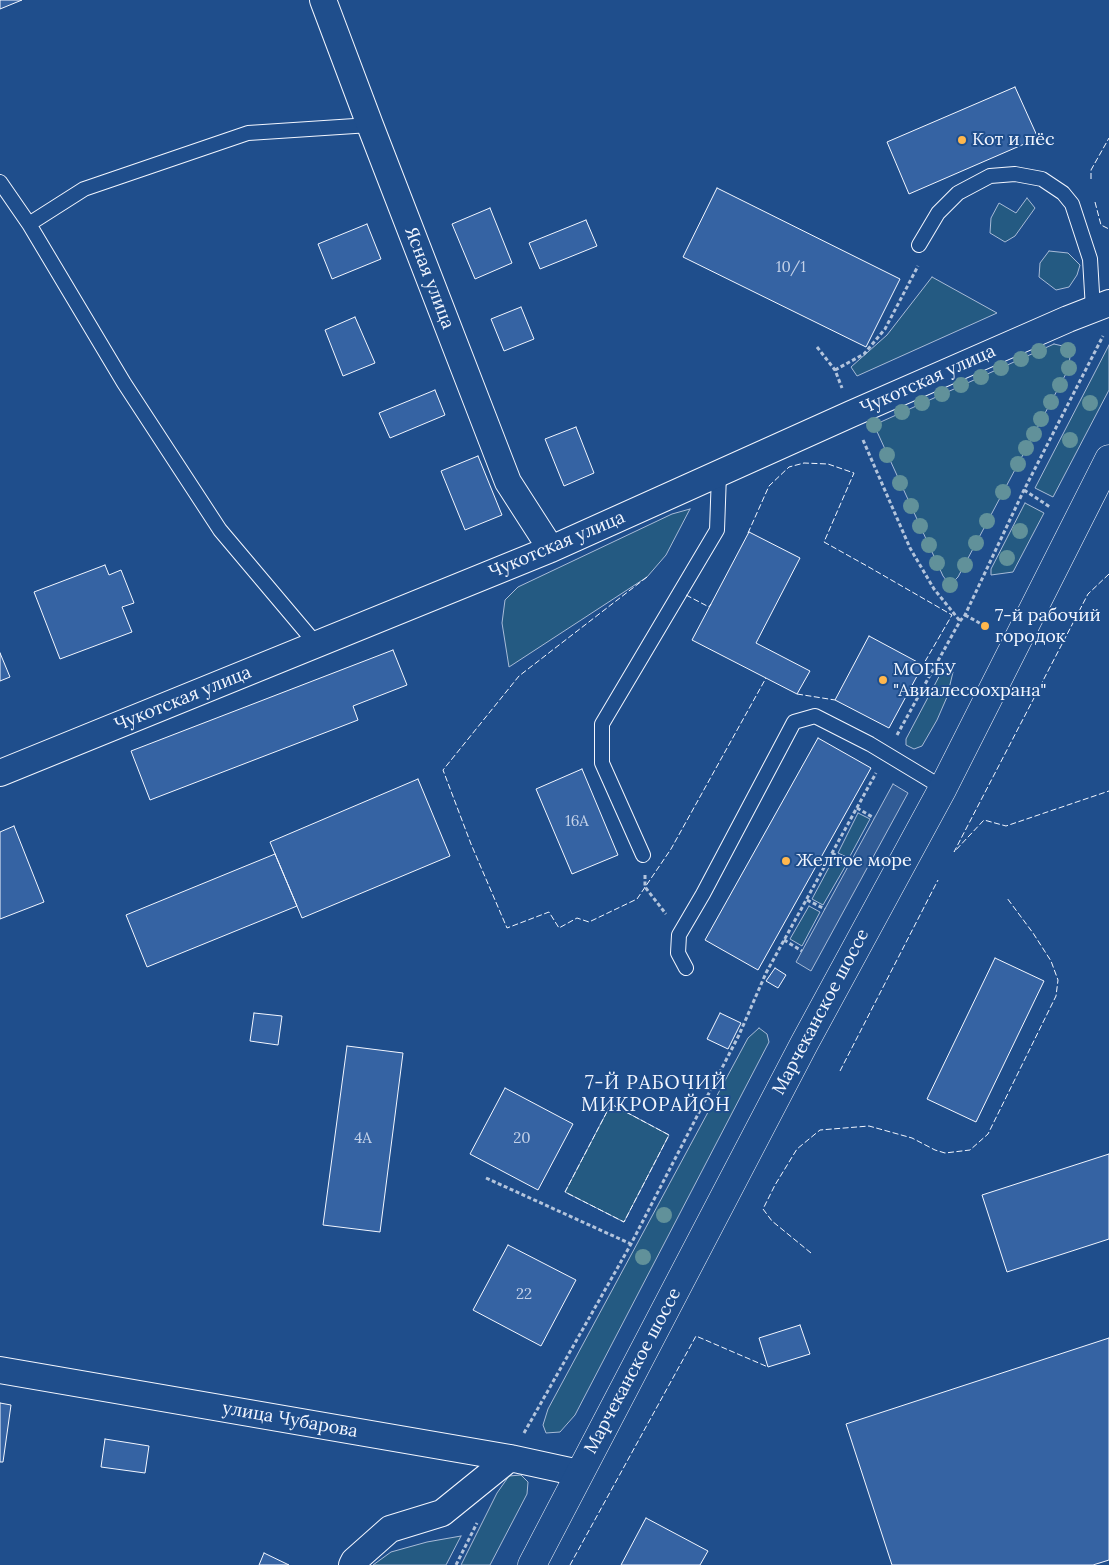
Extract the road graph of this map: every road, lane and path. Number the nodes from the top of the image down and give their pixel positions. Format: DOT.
graph roads {
  1 [pos="324,0"];
  2 [pos="370,125"];
  3 [pos="0,182"];
  4 [pos="29,224"];
  5 [pos="919,245"];
  6 [pos="918,266"];
  7 [pos="1101,306"];
  8 [pos="1105,332"];
  9 [pos="816,347"];
  10 [pos="835,370"];
  11 [pos="851,414"];
  12 [pos="1109,459"];
  13 [pos="719,474"];
  14 [pos="1024,490"];
  15 [pos="1050,507"];
  16 [pos="551,549"];
  17 [pos="965,615"];
  18 [pos="960,621"];
  19 [pos="985,626"];
  20 [pos="317,645"];
  21 [pos="886,754"];
  22 [pos="0,773"];
  23 [pos="943,788"];
  24 [pos="857,808"];
  25 [pos="874,818"];
  26 [pos="832,853"];
  27 [pos="643,855"];
  28 [pos="850,863"];
  29 [pos="806,900"];
  30 [pos="825,910"];
  31 [pos="680,932"];
  32 [pos="784,940"];
  33 [pos="802,951"];
  34 [pos="686,968"];
  35 [pos="486,1178"];
  36 [pos="631,1244"];
  37 [pos="0,1370"];
  38 [pos="510,1458"];
  39 [pos="579,1473"];
  40 [pos="352,1565"];
  41 [pos="532,1565"];
  1 -- 2 [label="street, Ясная улица"];
  2 -- 4 [label="lane"];
  2 -- 16 [label="street, Ясная улица"];
  3 -- 4 [label="lane"];
  4 -- 20 [label="lane"];
  5 -- 7 [label="lane"];
  6 -- 10 [label="path"];
  7 -- 11 [label="street, Чукотская улица"];
  8 -- 14 [label="path"];
  9 -- 10 [label="path"];
  10 -- 11 [label="path"];
  11 -- 13 [label="street, Чукотская улица"];
  11 -- 18 [label="path"];
  12 -- 23 [label="street, Марчеканское шоссе"];
  13 -- 16 [label="street, Чукотская улица"];
  13 -- 27 [label="lane"];
  14 -- 15 [label="path"];
  14 -- 17 [label="path"];
  16 -- 20 [label="street, Чукотская улица"];
  17 -- 18 [label="path"];
  17 -- 19 [label="path"];
  18 -- 21 [label="path"];
  20 -- 22 [label="street, Чукотская улица"];
  21 -- 23 [label="lane"];
  21 -- 24 [label="path"];
  21 -- 31 [label="lane"];
  23 -- 39 [label="street, Марчеканское шоссе"];
  24 -- 25 [label="path"];
  24 -- 26 [label="path"];
  26 -- 28 [label="path"];
  26 -- 29 [label="path"];
  27 -- 31 [label="path"];
  29 -- 30 [label="path"];
  29 -- 32 [label="path"];
  31 -- 34 [label="lane"];
  32 -- 33 [label="path"];
  32 -- 36 [label="path"];
  35 -- 36 [label="path"];
  36 -- 38 [label="path"];
  37 -- 38 [label="street, улица Чубарова"];
  38 -- 39 [label="street, улица Чубарова"];
  38 -- 40 [label="street"];
  39 -- 41 [label="street, Марчеканское шоссе"];
}
